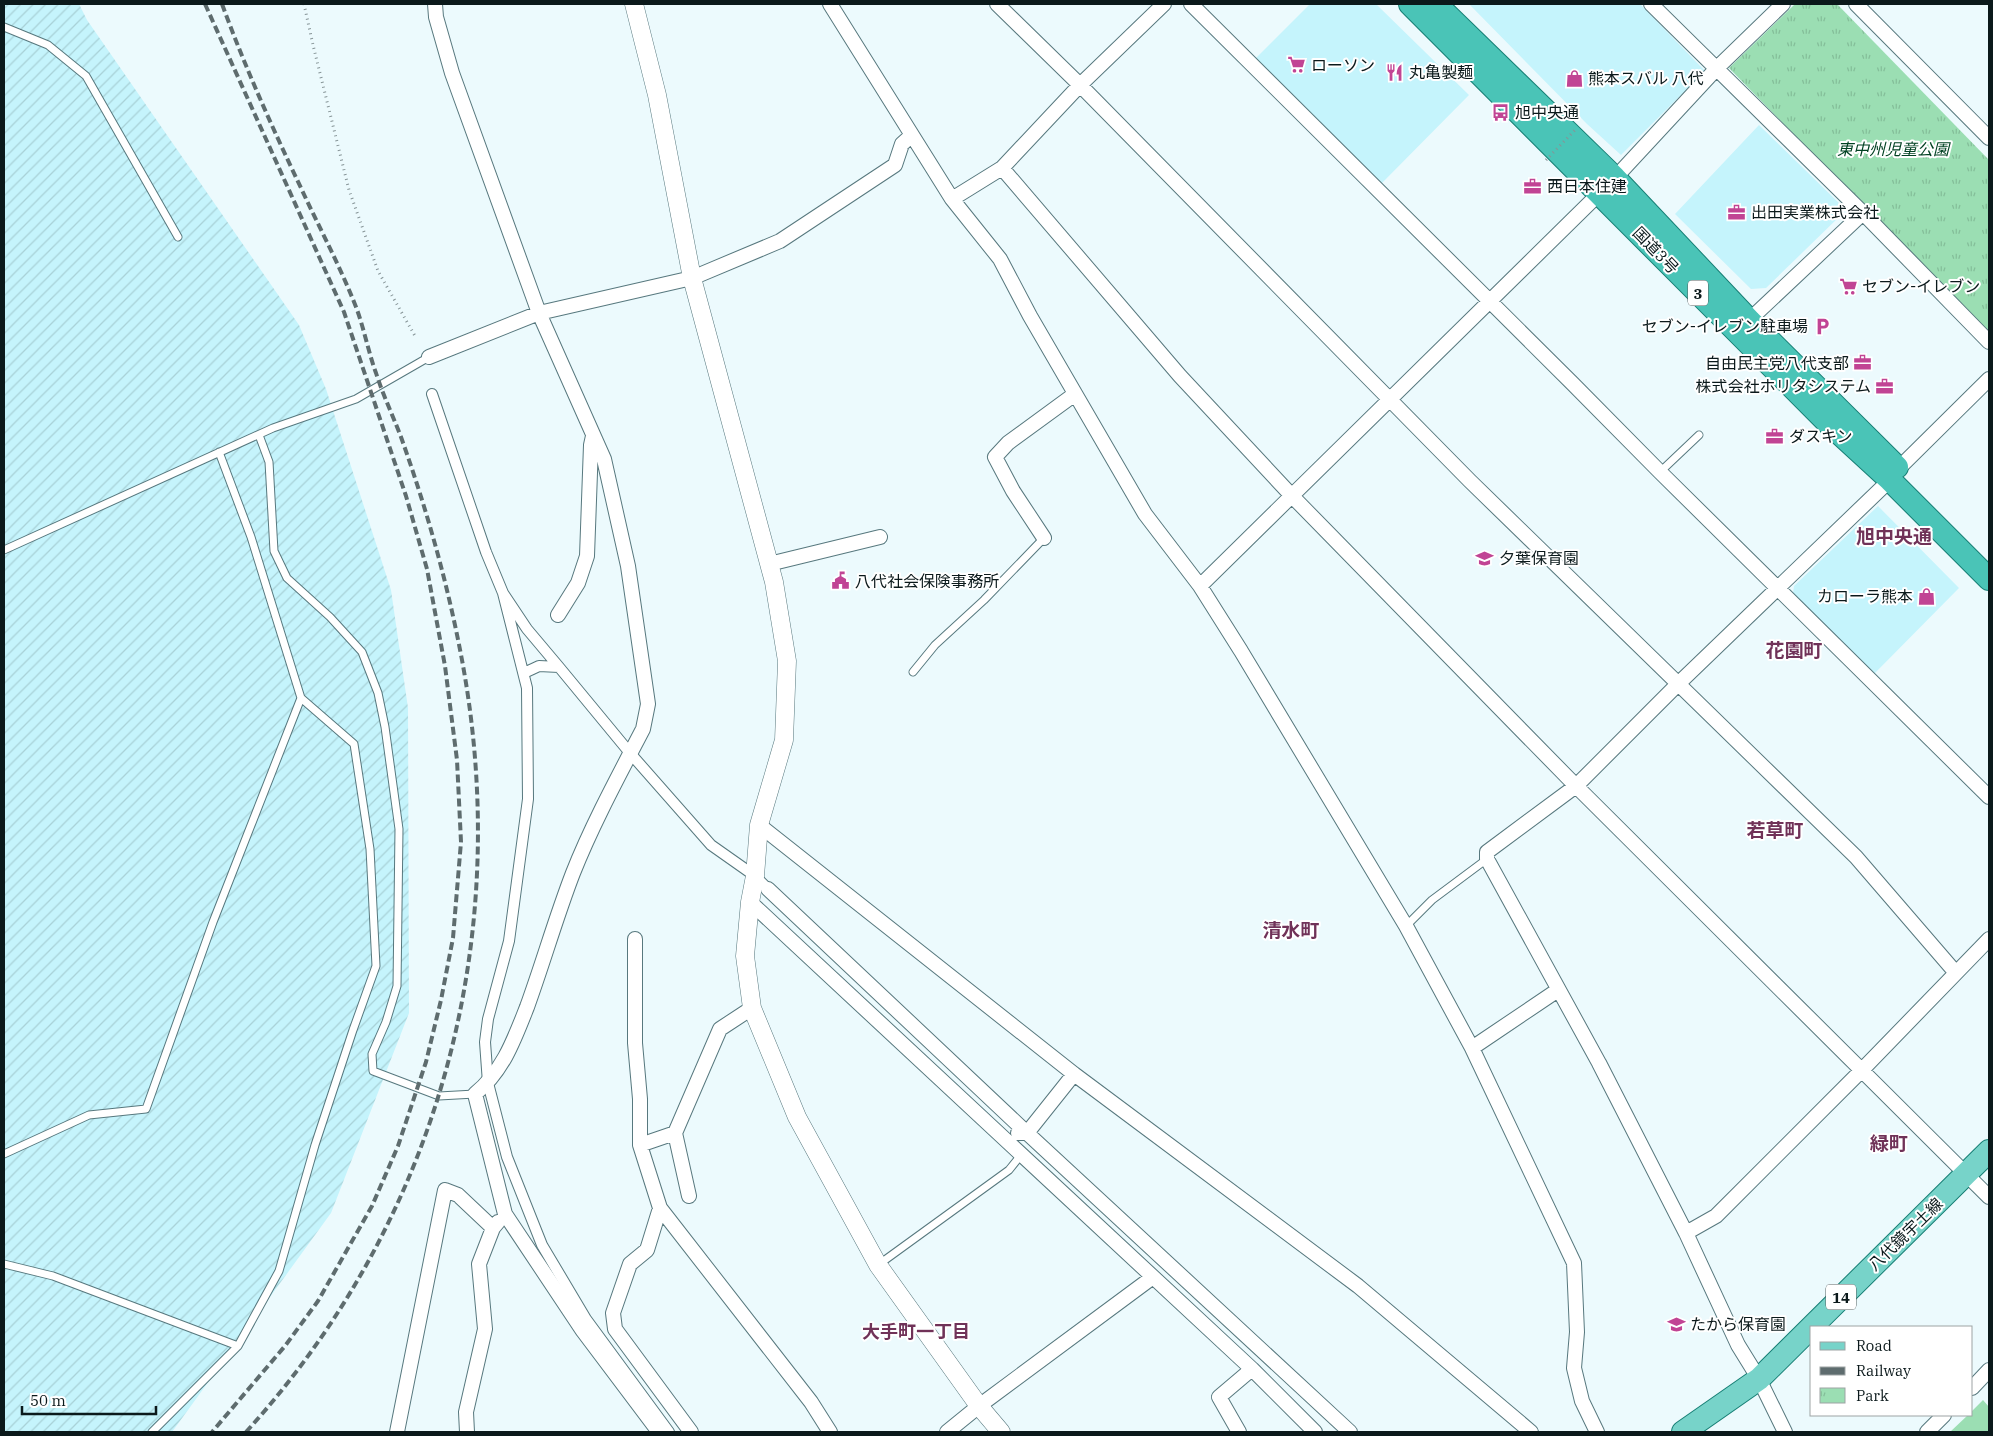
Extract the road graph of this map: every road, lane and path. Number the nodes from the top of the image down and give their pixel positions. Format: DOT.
graph roads {
  1 [pos="304,4"];
  2 [pos="435,4"];
  3 [pos="634,4"];
  4 [pos="830,4"];
  5 [pos="997,4"];
  6 [pos="1164,4"];
  7 [pos="1191,4"];
  8 [pos="1410,4"];
  9 [pos="1436,4"];
  10 [pos="1651,4"];
  11 [pos="1783,4"];
  12 [pos="1856,4"];
  13 [pos="4,27"];
  14 [pos="1717,68"];
  15 [pos="1080,85"];
  16 [pos="1577,128"];
  17 [pos="912,135"];
  18 [pos="1989,138"];
  19 [pos="1546,160"];
  20 [pos="1002,168"];
  21 [pos="1607,185"];
  22 [pos="952,199"];
  23 [pos="1863,213"];
  24 [pos="178,237"];
  25 [pos="692,278"];
  26 [pos="1490,301"];
  27 [pos="539,313"];
  28 [pos="1743,326"];
  29 [pos="414,336"];
  30 [pos="1989,342"];
  31 [pos="429,356"];
  32 [pos="1989,379"];
  33 [pos="432,394"];
  34 [pos="1076,394"];
  35 [pos="1391,400"];
  36 [pos="259,435"];
  37 [pos="593,435"];
  38 [pos="1699,435"];
  39 [pos="219,452"];
  40 [pos="1660,472"];
  41 [pos="1895,474"];
  42 [pos="1292,496"];
  43 [pos="880,537"];
  44 [pos="1044,538"];
  45 [pos="4,550"];
  46 [pos="1989,558"];
  47 [pos="769,564"];
  48 [pos="1989,579"];
  49 [pos="1200,586"];
  50 [pos="1779,589"];
  51 [pos="503,593"];
  52 [pos="558,615"];
  53 [pos="559,667"];
  54 [pos="913,672"];
  55 [pos="524,673"];
  56 [pos="1678,684"];
  57 [pos="301,698"];
  58 [pos="630,753"];
  59 [pos="1576,786"];
  60 [pos="1989,797"];
  61 [pos="758,825"];
  62 [pos="1486,859"];
  63 [pos="755,876"];
  64 [pos="768,889"];
  65 [pos="750,902"];
  66 [pos="1406,926"];
  67 [pos="635,939"];
  68 [pos="1989,939"];
  69 [pos="1956,973"];
  70 [pos="1558,990"];
  71 [pos="752,1008"];
  72 [pos="1472,1048"];
  73 [pos="1862,1071"];
  74 [pos="1074,1074"];
  75 [pos="488,1083"];
  76 [pos="475,1094"];
  77 [pos="675,1133"];
  78 [pos="1026,1133"];
  79 [pos="640,1145"];
  80 [pos="1017,1151"];
  81 [pos="1989,1152"];
  82 [pos="4,1154"];
  83 [pos="1966,1174"];
  84 [pos="689,1196"];
  85 [pos="1989,1197"];
  86 [pos="660,1208"];
  87 [pos="504,1214"];
  88 [pos="493,1228"];
  89 [pos="1686,1233"];
  90 [pos="4,1264"];
  91 [pos="878,1265"];
  92 [pos="1153,1277"];
  93 [pos="1813,1326"];
  94 [pos="1810,1328"];
  95 [pos="238,1346"];
  96 [pos="1252,1369"];
  97 [pos="1989,1370"];
  98 [pos="1759,1379"];
  99 [pos="1973,1387"];
  100 [pos="979,1406"];
  101 [pos="1943,1416"];
  102 [pos="152,1432"];
  103 [pos="397,1432"];
  104 [pos="467,1432"];
  105 [pos="659,1432"];
  106 [pos="669,1432"];
  107 [pos="692,1432"];
  108 [pos="830,1432"];
  109 [pos="947,1432"];
  110 [pos="1001,1432"];
  111 [pos="1239,1432"];
  112 [pos="1315,1432"];
  113 [pos="1350,1432"];
  114 [pos="1531,1432"];
  115 [pos="1597,1432"];
  116 [pos="1683,1432"];
  117 [pos="1785,1432"];
  118 [pos="1927,1432"];
  1 -- 29 [label="path"];
  2 -- 27 [label="street"];
  3 -- 25 [label="street"];
  4 -- 17 [label="street"];
  5 -- 15 [label="street"];
  6 -- 15 [label="street"];
  7 -- 26 [label="street"];
  8 -- 21 [label="highway, 国道3号 / 3"];
  9 -- 21 [label="highway, 国道3号 / 3"];
  10 -- 14 [label="street"];
  11 -- 14 [label="street"];
  12 -- 18 [label="street"];
  13 -- 24 [label="lane"];
  14 -- 21 [label="street"];
  14 -- 23 [label="street"];
  15 -- 20 [label="street"];
  15 -- 35 [label="street"];
  16 -- 19 [label="path, bridge"];
  17 -- 22 [label="street"];
  17 -- 25 [label="street"];
  20 -- 22 [label="street"];
  20 -- 42 [label="street"];
  21 -- 26 [label="street"];
  21 -- 28 [label="highway, 国道3号 / 3"];
  22 -- 34 [label="street"];
  23 -- 28 [label="street"];
  23 -- 30 [label="street"];
  25 -- 27 [label="street"];
  25 -- 47 [label="street"];
  26 -- 35 [label="street"];
  26 -- 40 [label="street"];
  27 -- 31 [label="street"];
  27 -- 37 [label="street"];
  28 -- 41 [label="highway, 国道3号 / 3"];
  31 -- 36 [label="lane"];
  32 -- 41 [label="street"];
  33 -- 51 [label="street"];
  34 -- 44 [label="street"];
  34 -- 49 [label="street"];
  35 -- 42 [label="street"];
  35 -- 56 [label="street"];
  36 -- 39 [label="lane"];
  36 -- 76 [label="lane"];
  37 -- 52 [label="street"];
  37 -- 58 [label="street"];
  38 -- 40 [label="lane"];
  39 -- 45 [label="lane"];
  39 -- 57 [label="lane"];
  40 -- 50 [label="street"];
  41 -- 46 [label="highway, 国道3号 / 3"];
  41 -- 48 [label="highway, 国道3号 / 3"];
  41 -- 50 [label="street"];
  42 -- 49 [label="street"];
  42 -- 59 [label="street"];
  43 -- 47 [label="street"];
  44 -- 54 [label="lane"];
  47 -- 61 [label="street"];
  49 -- 66 [label="street"];
  50 -- 56 [label="street"];
  50 -- 60 [label="street"];
  51 -- 53 [label="street"];
  51 -- 55 [label="street"];
  53 -- 55 [label="street"];
  53 -- 58 [label="street"];
  55 -- 75 [label="street"];
  56 -- 59 [label="street"];
  56 -- 69 [label="street"];
  57 -- 82 [label="lane"];
  57 -- 95 [label="lane"];
  58 -- 63 [label="street"];
  58 -- 75 [label="street"];
  59 -- 62 [label="street"];
  59 -- 73 [label="street"];
  61 -- 63 [label="street"];
  61 -- 74 [label="street"];
  62 -- 66 [label="lane"];
  62 -- 70 [label="street"];
  63 -- 64 [label="street"];
  63 -- 65 [label="street"];
  64 -- 78 [label="street"];
  65 -- 71 [label="street"];
  65 -- 80 [label="street"];
  66 -- 72 [label="street"];
  67 -- 79 [label="street"];
  68 -- 69 [label="street"];
  69 -- 73 [label="street"];
  70 -- 72 [label="street"];
  70 -- 89 [label="street"];
  71 -- 77 [label="street"];
  71 -- 91 [label="street"];
  72 -- 115 [label="street"];
  73 -- 83 [label="street"];
  73 -- 89 [label="street"];
  74 -- 78 [label="street"];
  74 -- 114 [label="street"];
  75 -- 76 [label="street"];
  75 -- 106 [label="street"];
  76 -- 87 [label="street"];
  77 -- 79 [label="street"];
  77 -- 84 [label="street"];
  78 -- 80 [label="street"];
  78 -- 113 [label="street"];
  79 -- 86 [label="street"];
  80 -- 91 [label="lane"];
  80 -- 92 [label="street"];
  81 -- 83 [label="main road, 八代鏡宇土線 / 14"];
  83 -- 85 [label="street"];
  83 -- 93 [label="main road, 八代鏡宇土線 / 14"];
  86 -- 107 [label="street"];
  86 -- 108 [label="street"];
  87 -- 88 [label="street"];
  87 -- 105 [label="street"];
  88 -- 103 [label="street"];
  88 -- 104 [label="street"];
  89 -- 98 [label="street"];
  90 -- 95 [label="lane"];
  91 -- 100 [label="street"];
  92 -- 96 [label="street"];
  92 -- 100 [label="street"];
  94 -- 98 [label="main road, 八代鏡宇土線 / 14"];
  95 -- 102 [label="lane"];
  96 -- 111 [label="street"];
  96 -- 112 [label="street"];
  97 -- 99 [label="street"];
  98 -- 116 [label="main road, 八代鏡宇土線 / 14"];
  98 -- 117 [label="street"];
  100 -- 109 [label="street"];
  100 -- 110 [label="street"];
  101 -- 118 [label="street"];
}
